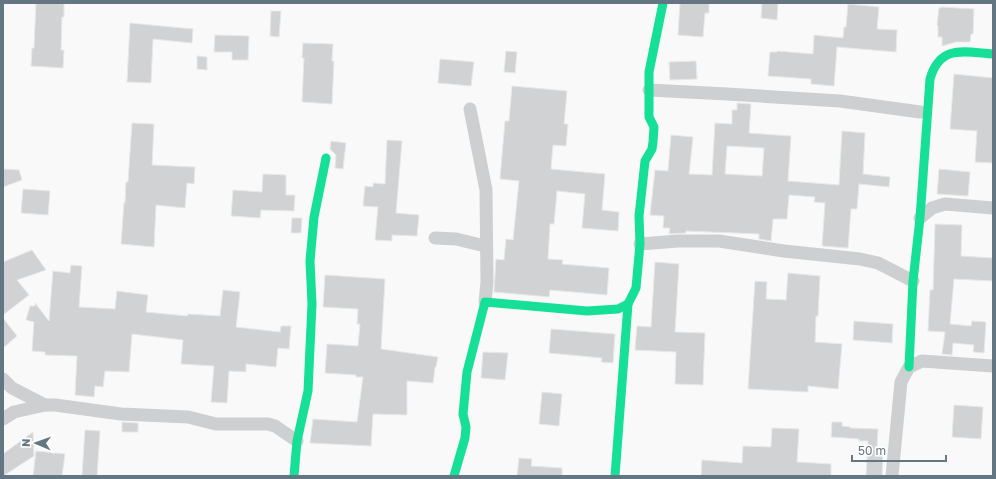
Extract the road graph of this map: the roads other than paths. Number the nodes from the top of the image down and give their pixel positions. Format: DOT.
graph roads {
  1 [pos="663,3"];
  2 [pos="993,54"];
  3 [pos="649,90"];
  4 [pos="470,109"];
  5 [pos="920,112"];
  6 [pos="326,158"];
  7 [pos="993,208"];
  8 [pos="920,218"];
  9 [pos="435,238"];
  10 [pos="640,244"];
  11 [pos="485,246"];
  12 [pos="913,281"];
  13 [pos="485,302"];
  14 [pos="628,304"];
  15 [pos="993,366"];
  16 [pos="909,367"];
  17 [pos="3,379"];
  18 [pos="45,405"];
  19 [pos="3,419"];
  20 [pos="297,441"];
  21 [pos="294,476"];
  22 [pos="454,476"];
  23 [pos="614,476"];
  24 [pos="892,476"];
  1 -- 3 [label="street"];
  2 -- 8 [label="street"];
  3 -- 5 [label="street"];
  3 -- 10 [label="street"];
  4 -- 11 [label="street"];
  6 -- 20 [label="street"];
  7 -- 8 [label="street"];
  8 -- 12 [label="street"];
  9 -- 11 [label="street"];
  10 -- 12 [label="street"];
  10 -- 14 [label="street"];
  11 -- 13 [label="street"];
  12 -- 16 [label="street"];
  13 -- 14 [label="street"];
  13 -- 22 [label="street"];
  14 -- 23 [label="street"];
  15 -- 16 [label="street"];
  16 -- 24 [label="street"];
  17 -- 18 [label="street"];
  18 -- 19 [label="street"];
  18 -- 20 [label="street"];
  20 -- 21 [label="street"];
}
